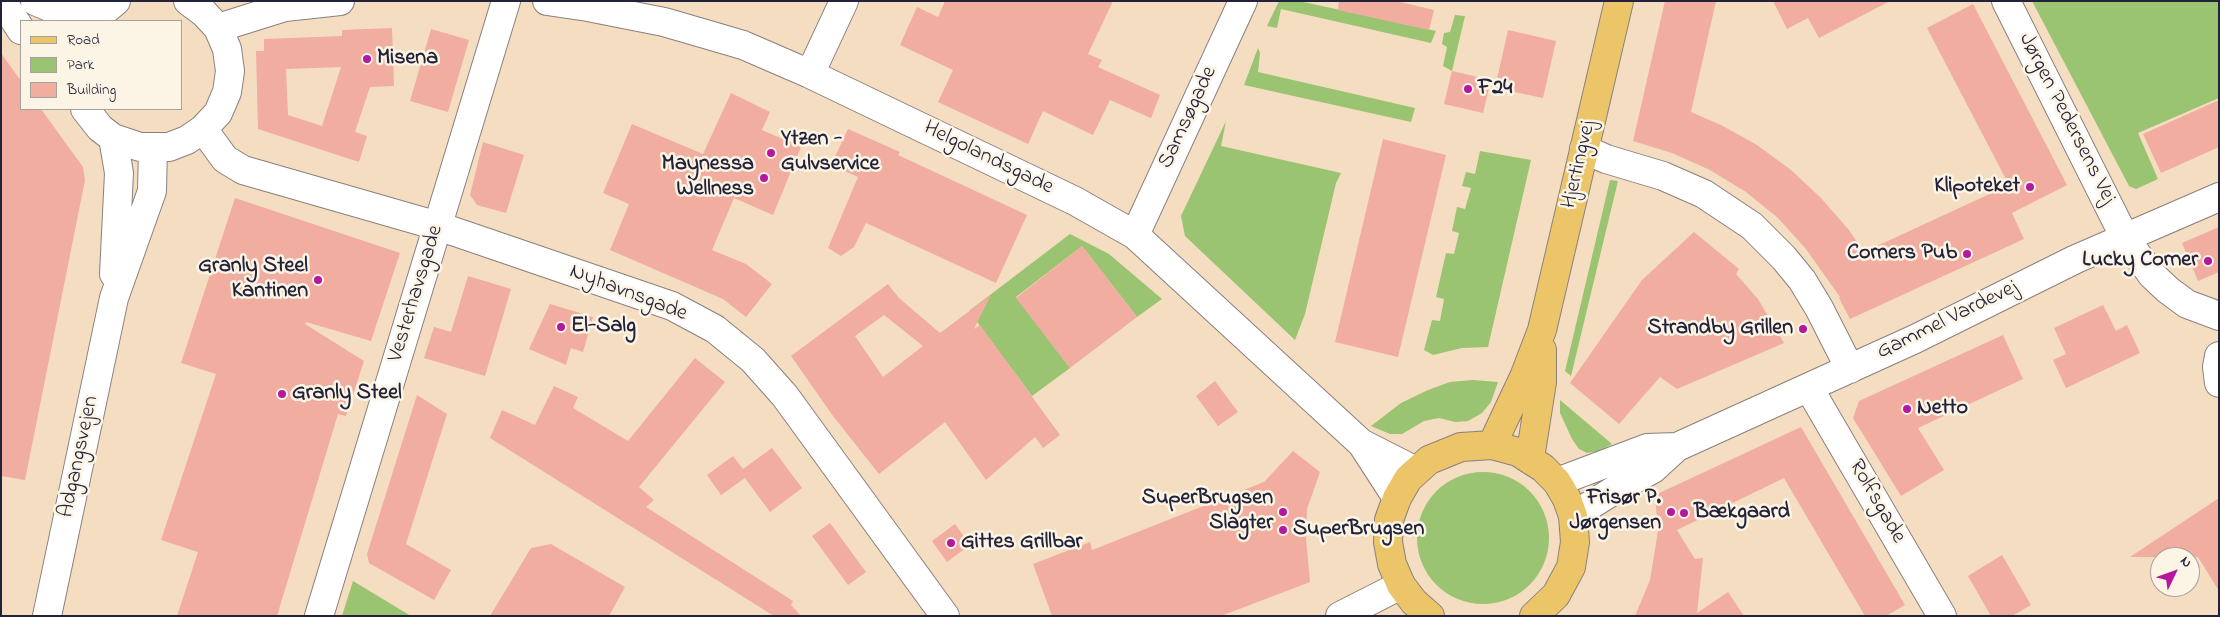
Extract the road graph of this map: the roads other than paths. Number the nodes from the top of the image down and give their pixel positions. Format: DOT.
graph roads {
  1 [pos="2,1"];
  2 [pos="35,1"];
  3 [pos="188,1"];
  4 [pos="340,1"];
  5 [pos="506,1"];
  6 [pos="547,1"];
  7 [pos="844,1"];
  8 [pos="1242,1"];
  9 [pos="1618,1"];
  10 [pos="2006,1"];
  11 [pos="101,13"];
  12 [pos="20,28"];
  13 [pos="218,28"];
  14 [pos="810,74"];
  15 [pos="86,110"];
  16 [pos="203,129"];
  17 [pos="114,138"];
  18 [pos="153,148"];
  19 [pos="1584,149"];
  20 [pos="2219,197"];
  21 [pos="438,226"];
  22 [pos="1135,235"];
  23 [pos="2125,238"];
  24 [pos="114,298"];
  25 [pos="2219,316"];
  26 [pos="1542,330"];
  27 [pos="2219,356"];
  28 [pos="1850,368"];
  29 [pos="2219,384"];
  30 [pos="1809,388"];
  31 [pos="1361,443"];
  32 [pos="1492,445"];
  33 [pos="1677,447"];
  34 [pos="1530,458"];
  35 [pos="1416,471"];
  36 [pos="1557,482"];
  37 [pos="1397,498"];
  38 [pos="1573,516"];
  39 [pos="1401,585"];
  40 [pos="1543,613"];
  41 [pos="47,616"];
  42 [pos="319,616"];
  43 [pos="945,616"];
  44 [pos="1340,616"];
  45 [pos="1430,616"];
  46 [pos="1942,616"];
  1 -- 12 [label="street"];
  2 -- 11 [label="street"];
  3 -- 13 [label="street"];
  4 -- 13 [label="street"];
  5 -- 21 [label="street, Vesterhavsgade"];
  6 -- 14 [label="street, Helgolandsgade"];
  7 -- 14 [label="street"];
  8 -- 22 [label="street, Samsøgade"];
  9 -- 19 [label="main road, Hjertingvej"];
  10 -- 23 [label="street, Jørgen Pedersens Vej"];
  13 -- 16 [label="street"];
  14 -- 22 [label="street, Helgolandsgade"];
  15 -- 17 [label="street"];
  16 -- 18 [label="street"];
  16 -- 21 [label="street, Nyhavnsgade"];
  17 -- 18 [label="street"];
  17 -- 24 [label="street, Adgangsvejen"];
  18 -- 24 [label="street, Adgangsvejen"];
  19 -- 26 [label="main road, Hjertingvej"];
  19 -- 28 [label="street"];
  20 -- 23 [label="street, Gammel Vardevej"];
  21 -- 42 [label="street, Vesterhavsgade"];
  21 -- 43 [label="street, Nyhavnsgade"];
  22 -- 31 [label="street, Helgolandsgade"];
  23 -- 25 [label="street, Jørgen Pedersens Vej"];
  23 -- 28 [label="street, Gammel Vardevej"];
  24 -- 41 [label="street, Adgangsvejen"];
  26 -- 32 [label="main road, Hjertingvej"];
  26 -- 34 [label="main road, Hjertingvej"];
  27 -- 29 [label="street"];
  28 -- 30 [label="street, Gammel Vardevej"];
  30 -- 33 [label="street, Gammel Vardevej"];
  30 -- 46 [label="street, Rolfsgade"];
  31 -- 35 [label="street, Helgolandsgade"];
  31 -- 37 [label="street, Helgolandsgade"];
  32 -- 34 [label="main road"];
  32 -- 35 [label="main road"];
  33 -- 36 [label="street, Gammel Vardevej"];
  33 -- 38 [label="street, Gammel Vardevej"];
  34 -- 36 [label="main road"];
  35 -- 37 [label="main road"];
  36 -- 38 [label="main road"];
  37 -- 39 [label="main road"];
  38 -- 40 [label="main road"];
  39 -- 44 [label="street"];
  39 -- 45 [label="main road"];
}
